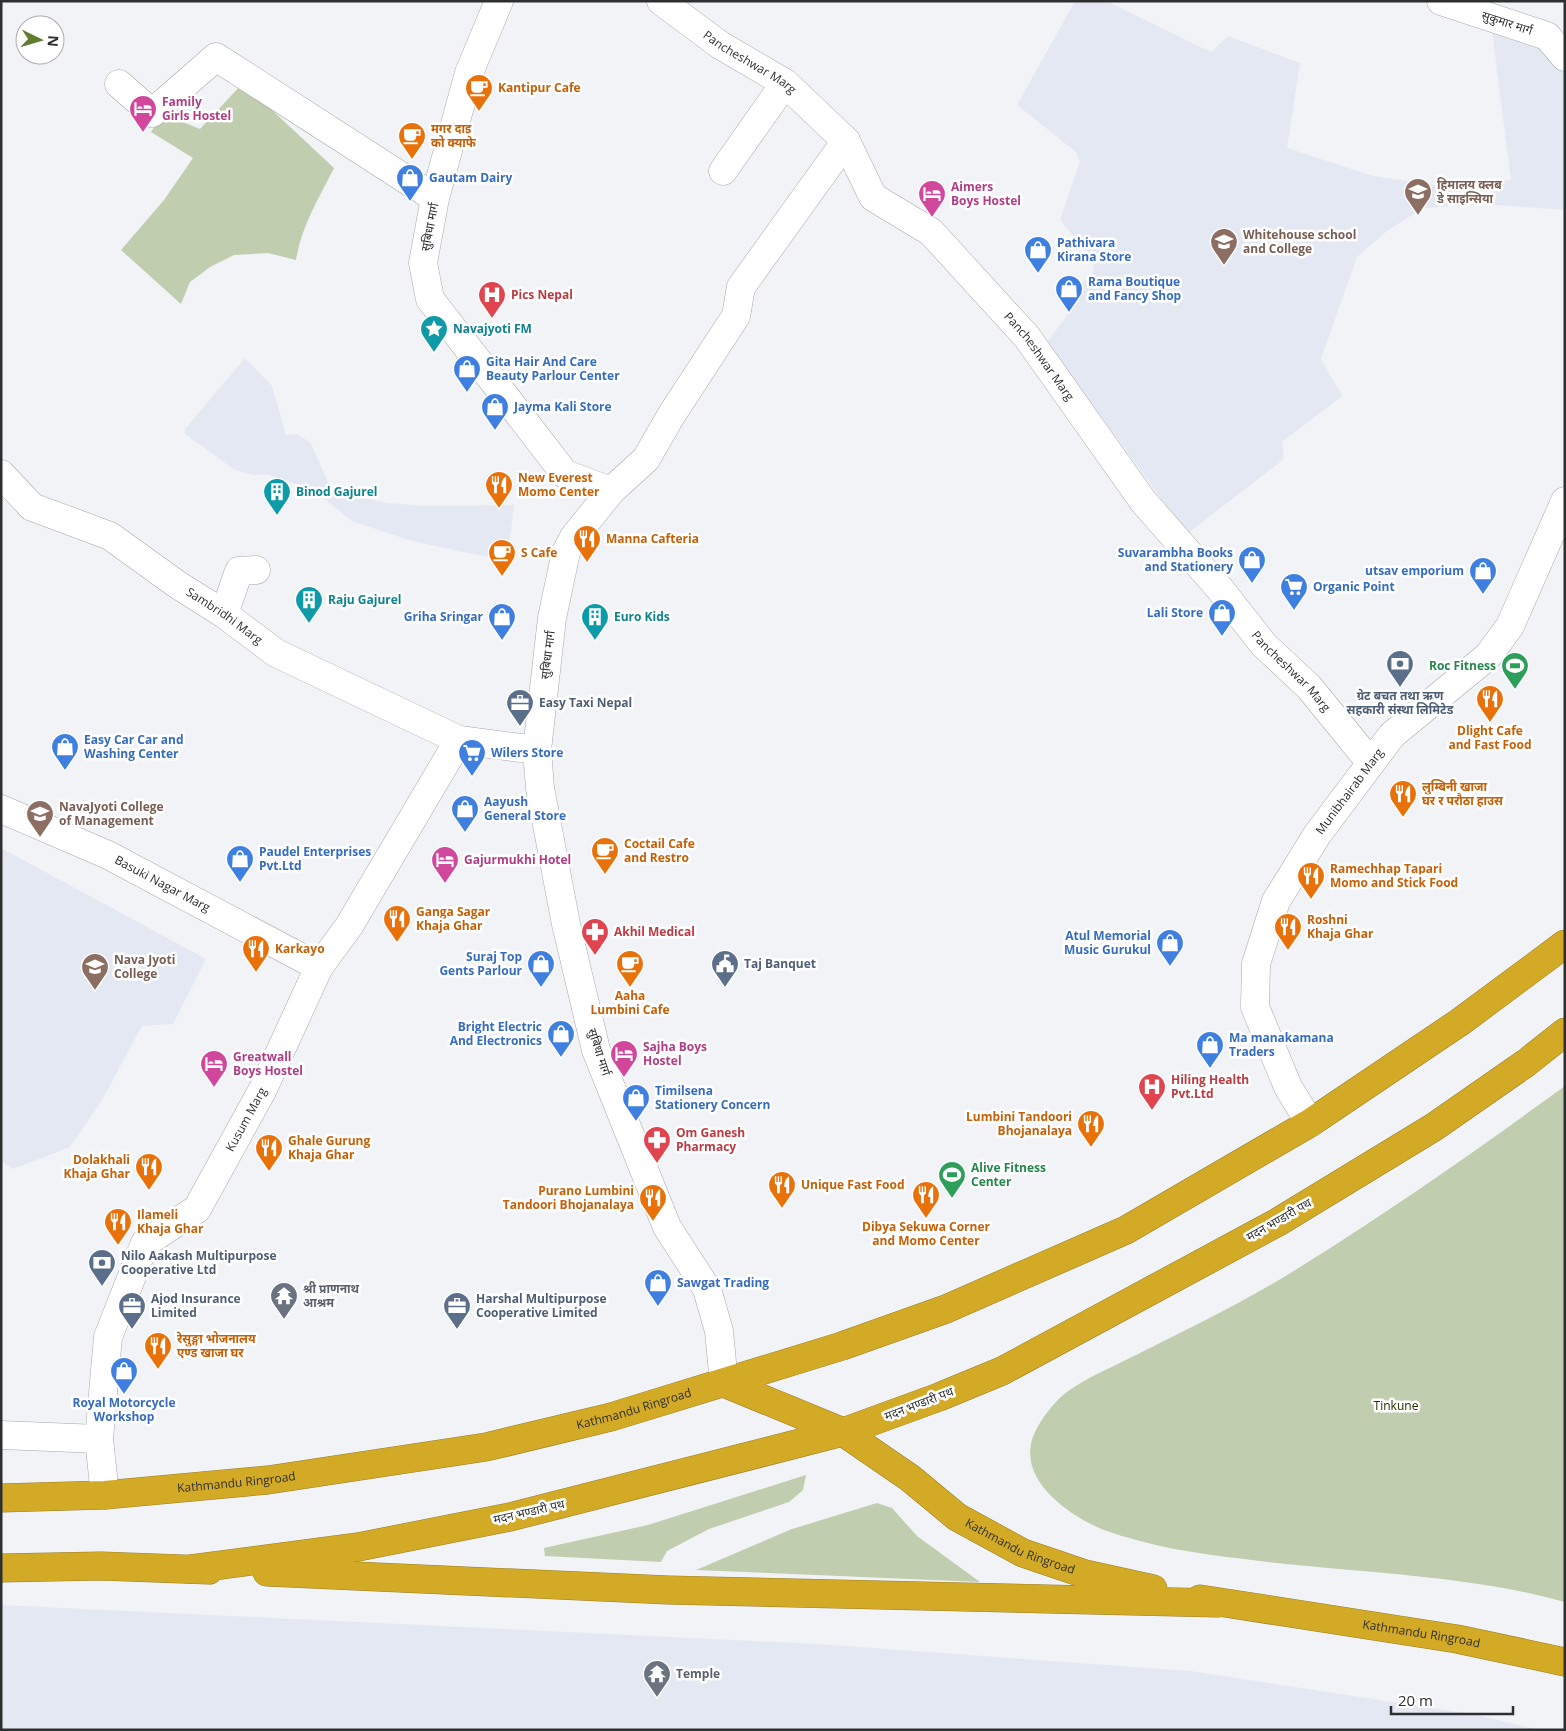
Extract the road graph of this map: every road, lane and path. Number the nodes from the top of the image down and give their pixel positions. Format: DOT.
graph roads {
  1 [pos="500,1"];
  2 [pos="661,1"];
  3 [pos="1441,1"];
  4 [pos="1565,57"];
  5 [pos="119,84"];
  6 [pos="785,84"];
  7 [pos="846,141"];
  8 [pos="723,171"];
  9 [pos="435,198"];
  10 [pos="1,474"];
  11 [pos="612,490"];
  12 [pos="1565,501"];
  13 [pos="256,570"];
  14 [pos="224,614"];
  15 [pos="459,740"];
  16 [pos="537,750"];
  17 [pos="1371,763"];
  18 [pos="1,809"];
  19 [pos="1565,944"];
  20 [pos="319,967"];
  21 [pos="1565,1032"];
  22 [pos="1310,1122"];
  23 [pos="724,1383"];
  24 [pos="843,1432"];
  25 [pos="1,1435"];
  26 [pos="99,1439"];
  27 [pos="105,1495"];
  28 [pos="1,1498"];
  29 [pos="1,1568"];
  30 [pos="191,1569"];
  31 [pos="1218,1602"];
  32 [pos="1565,1662"];
  1 -- 9 [label="street, सुबिधा मार्ग"];
  2 -- 6 [label="street, Pancheshwar Marg"];
  3 -- 4 [label="street, सुकुमार मार्ग"];
  5 -- 9 [label="street"];
  6 -- 7 [label="street, Pancheshwar Marg"];
  6 -- 8 [label="street"];
  7 -- 11 [label="street"];
  7 -- 17 [label="street, Pancheshwar Marg"];
  9 -- 11 [label="street, सुबिधा मार्ग"];
  10 -- 14 [label="street, Sambridhi Marg"];
  11 -- 16 [label="street, सुबिधा मार्ग"];
  12 -- 17 [label="street, Munibhairab Marg"];
  13 -- 14 [label="street"];
  14 -- 15 [label="street, Sambridhi Marg"];
  15 -- 16 [label="street"];
  15 -- 20 [label="street, Kusum Marg"];
  16 -- 23 [label="street, सुबिधा मार्ग"];
  17 -- 22 [label="street, Munibhairab Marg"];
  18 -- 20 [label="street, Basuki Nagar Marg"];
  19 -- 22 [label="highway"];
  20 -- 26 [label="street, Kusum Marg"];
  21 -- 24 [label="highway, मदन भण्डारी पथ"];
  22 -- 23 [label="highway"];
  23 -- 24 [label="highway, Kathmandu Ringroad"];
  23 -- 27 [label="highway, Kathmandu Ringroad"];
  24 -- 30 [label="highway, मदन भण्डारी पथ"];
  24 -- 31 [label="highway, Kathmandu Ringroad"];
  25 -- 26 [label="street"];
  26 -- 27 [label="street, Kusum Marg"];
  27 -- 28 [label="highway, Kathmandu Ringroad"];
  29 -- 30 [label="highway, Kathmandu Ringroad"];
  30 -- 31 [label="highway, Kathmandu Ringroad"];
  31 -- 32 [label="highway, Kathmandu Ringroad"];
}
